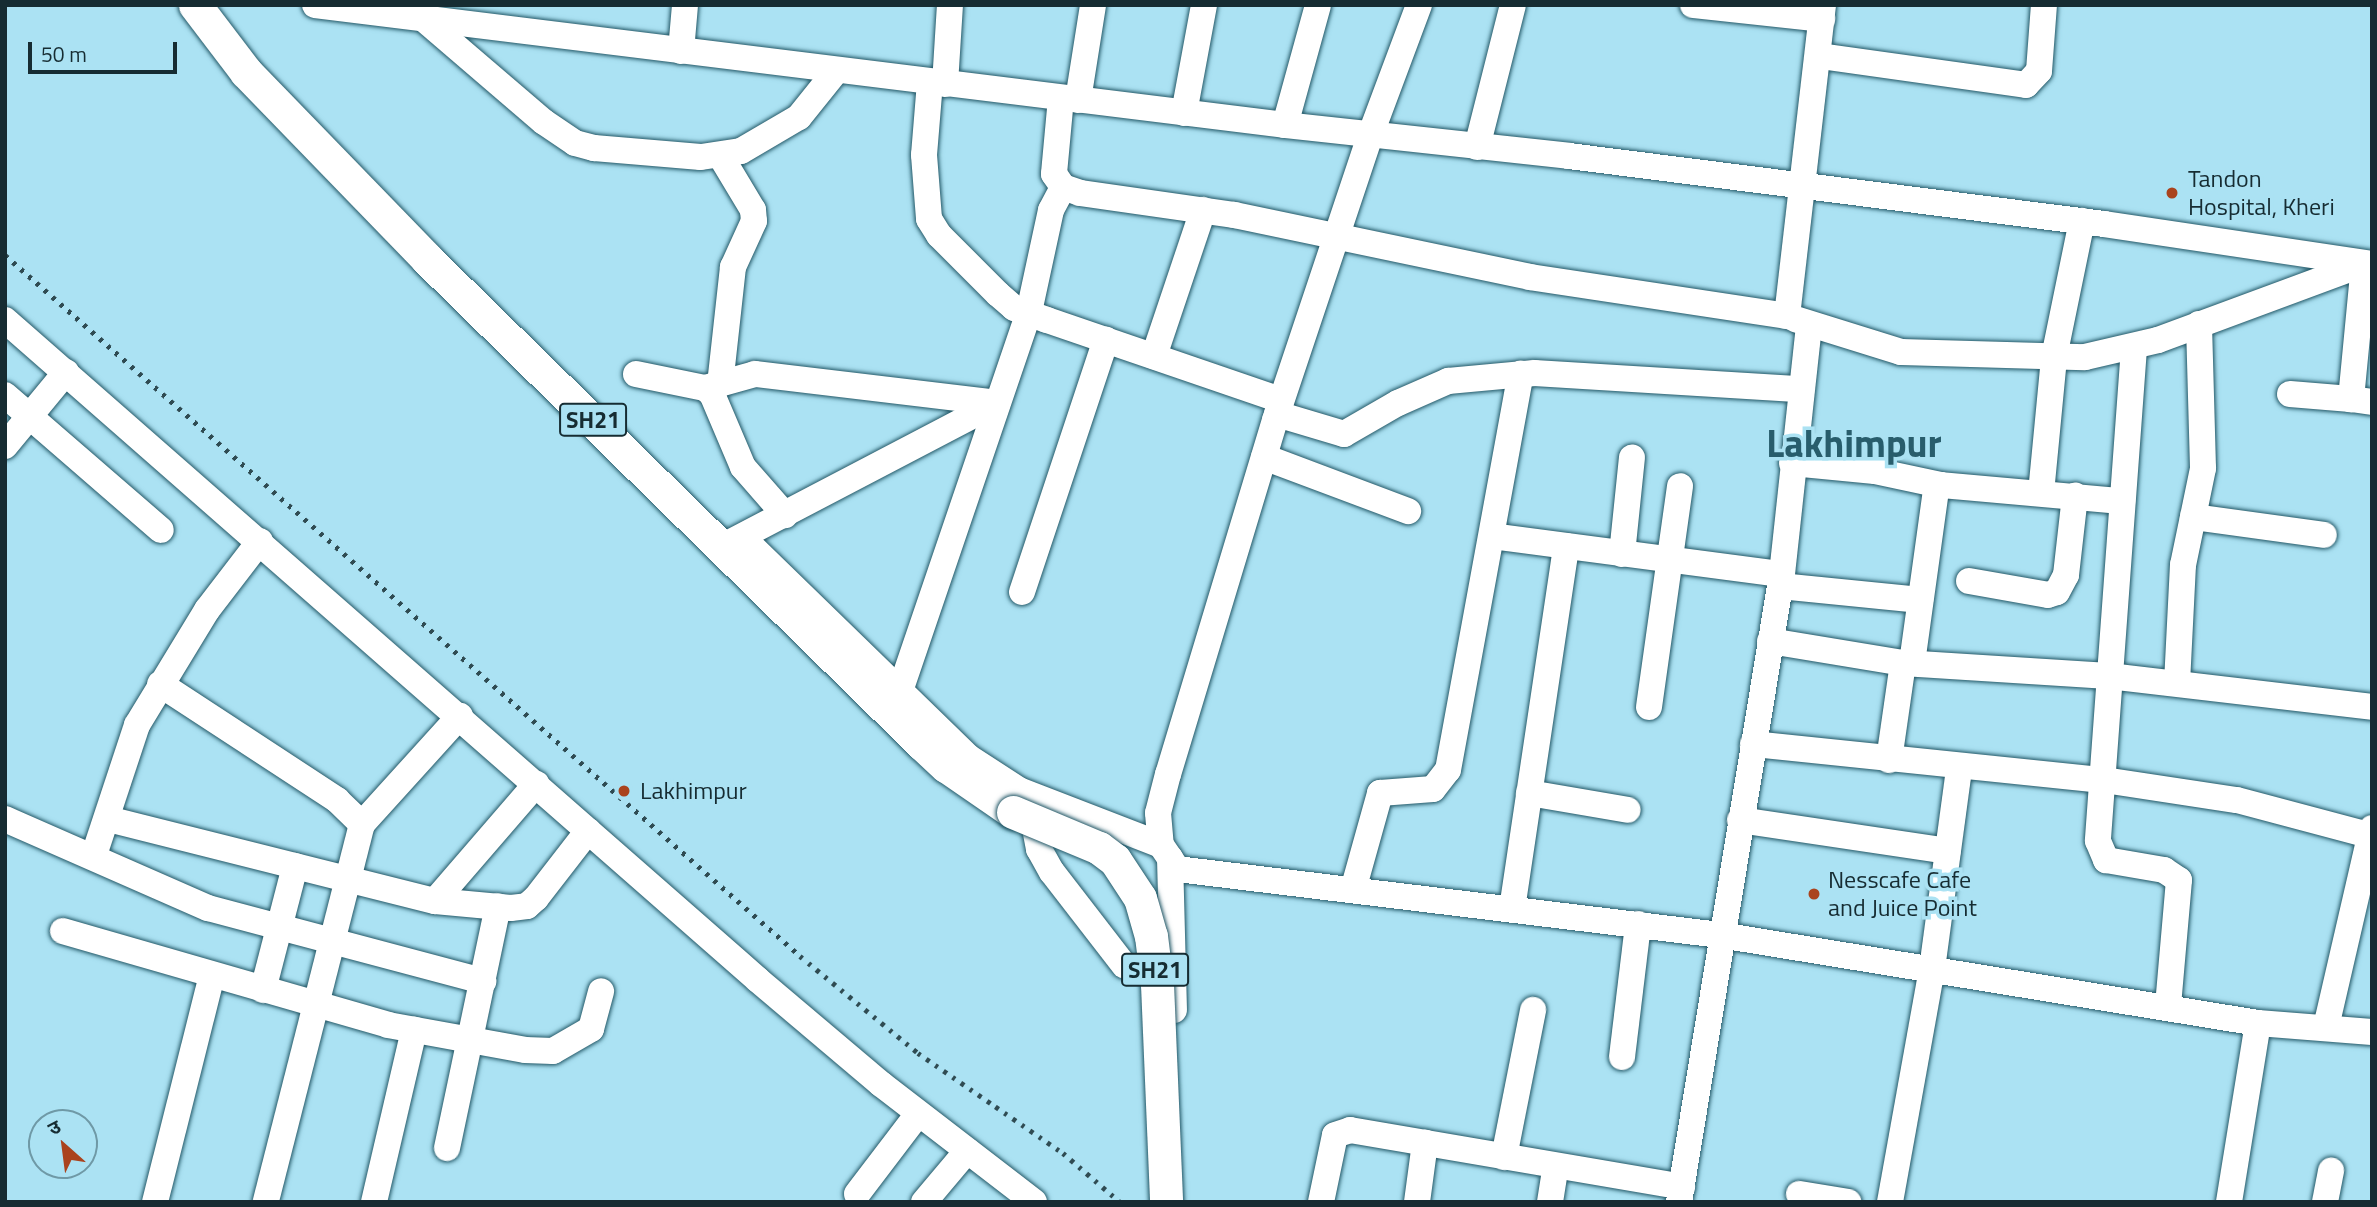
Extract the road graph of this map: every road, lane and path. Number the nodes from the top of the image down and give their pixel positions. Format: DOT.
graph roads {
  1 [pos="195,5"];
  2 [pos="315,5"];
  3 [pos="685,5"];
  4 [pos="950,5"];
  5 [pos="1093,5"];
  6 [pos="1204,5"];
  7 [pos="1318,5"];
  8 [pos="1419,5"];
  9 [pos="1513,5"];
  10 [pos="1693,5"];
  11 [pos="2044,5"];
  12 [pos="1822,12"];
  13 [pos="469,16"];
  14 [pos="426,21"];
  15 [pos="681,51"];
  16 [pos="1820,56"];
  17 [pos="836,71"];
  18 [pos="938,83"];
  19 [pos="1069,99"];
  20 [pos="1184,113"];
  21 [pos="1285,125"];
  22 [pos="1370,135"];
  23 [pos="1477,147"];
  24 [pos="719,155"];
  25 [pos="1805,186"];
  26 [pos="1063,187"];
  27 [pos="1203,211"];
  28 [pos="2082,221"];
  29 [pos="1336,235"];
  30 [pos="2368,264"];
  31 [pos="1029,312"];
  32 [pos="5,320"];
  33 [pos="1798,321"];
  34 [pos="2199,324"];
  35 [pos="1106,340"];
  36 [pos="2134,348"];
  37 [pos="1154,356"];
  38 [pos="2054,357"];
  39 [pos="66,372"];
  40 [pos="636,374"];
  41 [pos="1521,374"];
  42 [pos="712,386"];
  43 [pos="1800,389"];
  44 [pos="2290,394"];
  45 [pos="5,395"];
  46 [pos="2361,400"];
  47 [pos="997,403"];
  48 [pos="1279,407"];
  49 [pos="30,417"];
  50 [pos="5,446"];
  51 [pos="1264,457"];
  52 [pos="1632,458"];
  53 [pos="1792,463"];
  54 [pos="1941,485"];
  55 [pos="1680,486"];
  56 [pos="2041,493"];
  57 [pos="2075,496"];
  58 [pos="2122,501"];
  59 [pos="1408,511"];
  60 [pos="785,515"];
  61 [pos="2193,517"];
  62 [pos="161,530"];
  63 [pos="2324,535"];
  64 [pos="1492,536"];
  65 [pos="260,541"];
  66 [pos="733,541"];
  67 [pos="1566,546"];
  68 [pos="1622,554"];
  69 [pos="1670,561"];
  70 [pos="1781,580"];
  71 [pos="1969,581"];
  72 [pos="1022,592"];
  73 [pos="1920,600"];
  74 [pos="1770,641"];
  75 [pos="1907,663"];
  76 [pos="2109,676"];
  77 [pos="2177,683"];
  78 [pos="160,684"];
  79 [pos="900,691"];
  80 [pos="1649,707"];
  81 [pos="2372,707"];
  82 [pos="460,716"];
  83 [pos="1753,744"];
  84 [pos="1889,760"];
  85 [pos="1959,768"];
  86 [pos="2104,780"];
  87 [pos="536,784"];
  88 [pos="1529,793"];
  89 [pos="1021,803"];
  90 [pos="1628,810"];
  91 [pos="5,819"];
  92 [pos="108,819"];
  93 [pos="1740,820"];
  94 [pos="362,824"];
  95 [pos="588,831"];
  96 [pos="2371,833"];
  97 [pos="1165,851"];
  98 [pos="1948,851"];
  99 [pos="94,855"];
  100 [pos="295,866"];
  101 [pos="350,881"];
  102 [pos="1353,890"];
  103 [pos="435,901"];
  104 [pos="498,906"];
  105 [pos="1512,909"];
  106 [pos="281,925"];
  107 [pos="1638,925"];
  108 [pos="2360,930"];
  109 [pos="63,931"];
  110 [pos="1720,934"];
  111 [pos="335,939"];
  112 [pos="1124,965"];
  113 [pos="1932,969"];
  114 [pos="212,975"];
  115 [pos="483,981"];
  116 [pos="263,990"];
  117 [pos="601,991"];
  118 [pos="2168,1005"];
  119 [pos="317,1006"];
  120 [pos="1174,1010"];
  121 [pos="1532,1010"];
  122 [pos="2258,1023"];
  123 [pos="2326,1027"];
  124 [pos="414,1030"];
  125 [pos="2372,1032"];
  126 [pos="472,1040"];
  127 [pos="1622,1057"];
  128 [pos="918,1114"];
  129 [pos="1425,1143"];
  130 [pos="447,1148"];
  131 [pos="967,1151"];
  132 [pos="1504,1157"];
  133 [pos="1556,1166"];
  134 [pos="2331,1171"];
  135 [pos="857,1194"];
  136 [pos="1680,1194"];
  137 [pos="1799,1194"];
  138 [pos="268,1201"];
  139 [pos="155,1202"];
  140 [pos="374,1202"];
  141 [pos="924,1202"];
  142 [pos="1034,1202"];
  143 [pos="1166,1202"];
  144 [pos="1321,1202"];
  145 [pos="1417,1202"];
  146 [pos="1550,1202"];
  147 [pos="1848,1202"];
  148 [pos="1890,1202"];
  149 [pos="2229,1202"];
  150 [pos="2325,1202"];
  1 -- 66 [label="main road, SH21"];
  2 -- 14 [label="street"];
  3 -- 15 [label="street"];
  4 -- 18 [label="street"];
  5 -- 19 [label="street"];
  6 -- 20 [label="street"];
  7 -- 21 [label="street"];
  8 -- 22 [label="street"];
  9 -- 23 [label="street"];
  10 -- 12 [label="street"];
  11 -- 16 [label="street"];
  12 -- 16 [label="street"];
  13 -- 14 [label="street"];
  13 -- 15 [label="street"];
  14 -- 24 [label="street"];
  15 -- 17 [label="street"];
  16 -- 25 [label="street"];
  17 -- 18 [label="street"];
  17 -- 24 [label="street"];
  18 -- 19 [label="street"];
  18 -- 31 [label="street"];
  19 -- 20 [label="street"];
  19 -- 26 [label="street"];
  20 -- 21 [label="street"];
  21 -- 22 [label="street"];
  22 -- 23 [label="street"];
  22 -- 29 [label="street"];
  23 -- 25 [label="street"];
  24 -- 42 [label="street"];
  25 -- 28 [label="street"];
  25 -- 33 [label="street"];
  26 -- 27 [label="street"];
  26 -- 31 [label="street"];
  27 -- 29 [label="street"];
  27 -- 37 [label="street"];
  28 -- 30 [label="street"];
  28 -- 38 [label="street"];
  29 -- 33 [label="street"];
  29 -- 48 [label="street"];
  30 -- 34 [label="street"];
  30 -- 46 [label="street"];
  31 -- 35 [label="street"];
  31 -- 47 [label="street"];
  32 -- 39 [label="street"];
  33 -- 38 [label="street"];
  33 -- 43 [label="street"];
  34 -- 36 [label="street"];
  34 -- 61 [label="street"];
  35 -- 37 [label="street"];
  35 -- 72 [label="street"];
  36 -- 38 [label="street"];
  36 -- 58 [label="street"];
  37 -- 48 [label="street"];
  38 -- 56 [label="street"];
  39 -- 49 [label="street"];
  39 -- 65 [label="street"];
  40 -- 42 [label="street"];
  41 -- 43 [label="street"];
  41 -- 48 [label="street"];
  41 -- 64 [label="street"];
  42 -- 47 [label="street"];
  42 -- 60 [label="street"];
  43 -- 53 [label="street"];
  44 -- 46 [label="street"];
  45 -- 49 [label="street"];
  47 -- 60 [label="street"];
  47 -- 79 [label="street"];
  48 -- 51 [label="street"];
  49 -- 50 [label="street"];
  49 -- 62 [label="street"];
  51 -- 59 [label="street"];
  51 -- 97 [label="street"];
  52 -- 68 [label="street"];
  53 -- 54 [label="street"];
  53 -- 70 [label="street"];
  54 -- 56 [label="street"];
  54 -- 73 [label="street"];
  55 -- 69 [label="street"];
  56 -- 57 [label="street"];
  57 -- 58 [label="street"];
  57 -- 71 [label="street"];
  58 -- 76 [label="street"];
  60 -- 66 [label="street"];
  61 -- 63 [label="street"];
  61 -- 77 [label="street"];
  64 -- 67 [label="street"];
  64 -- 102 [label="street"];
  65 -- 78 [label="street"];
  65 -- 82 [label="street"];
  66 -- 79 [label="street"];
  66 -- 89 [label="main road, SH21"];
  67 -- 68 [label="street"];
  67 -- 88 [label="street"];
  68 -- 69 [label="street"];
  69 -- 70 [label="street"];
  69 -- 80 [label="street"];
  70 -- 73 [label="street"];
  70 -- 74 [label="street"];
  73 -- 75 [label="street"];
  74 -- 75 [label="street"];
  74 -- 83 [label="street"];
  75 -- 76 [label="street"];
  75 -- 84 [label="street"];
  76 -- 77 [label="street"];
  76 -- 86 [label="street"];
  77 -- 81 [label="street"];
  78 -- 92 [label="street"];
  78 -- 94 [label="street"];
  79 -- 89 [label="street"];
  82 -- 87 [label="street"];
  82 -- 94 [label="street"];
  83 -- 84 [label="street"];
  83 -- 93 [label="street"];
  84 -- 85 [label="street"];
  85 -- 86 [label="street"];
  85 -- 98 [label="street"];
  86 -- 96 [label="street"];
  86 -- 118 [label="street"];
  87 -- 95 [label="street"];
  87 -- 103 [label="street"];
  88 -- 90 [label="street"];
  88 -- 105 [label="street"];
  89 -- 97 [label="street"];
  89 -- 112 [label="street"];
  89 -- 143 [label="main road, SH21, bridge"];
  91 -- 99 [label="street"];
  92 -- 99 [label="street"];
  92 -- 100 [label="street"];
  93 -- 98 [label="street"];
  93 -- 110 [label="street"];
  94 -- 101 [label="street"];
  95 -- 104 [label="street"];
  95 -- 128 [label="street"];
  96 -- 108 [label="street"];
  97 -- 102 [label="street"];
  97 -- 120 [label="street"];
  98 -- 113 [label="street"];
  99 -- 106 [label="street"];
  100 -- 101 [label="street"];
  100 -- 106 [label="street"];
  101 -- 103 [label="street"];
  101 -- 111 [label="street"];
  102 -- 105 [label="street"];
  103 -- 104 [label="street"];
  104 -- 115 [label="street"];
  105 -- 107 [label="street"];
  106 -- 111 [label="street"];
  106 -- 116 [label="street"];
  107 -- 110 [label="street"];
  107 -- 127 [label="street"];
  108 -- 123 [label="street"];
  109 -- 114 [label="street"];
  110 -- 113 [label="street"];
  110 -- 136 [label="street"];
  111 -- 115 [label="street"];
  111 -- 119 [label="street"];
  113 -- 118 [label="street"];
  113 -- 148 [label="street"];
  114 -- 116 [label="street"];
  114 -- 139 [label="street"];
  115 -- 126 [label="street"];
  116 -- 119 [label="street"];
  117 -- 126 [label="street"];
  118 -- 122 [label="street"];
  119 -- 124 [label="street"];
  119 -- 138 [label="street"];
  121 -- 132 [label="street"];
  122 -- 123 [label="street"];
  122 -- 149 [label="street"];
  123 -- 125 [label="street"];
  124 -- 126 [label="street"];
  124 -- 140 [label="street"];
  126 -- 130 [label="street"];
  128 -- 131 [label="street"];
  128 -- 135 [label="street"];
  129 -- 132 [label="street"];
  129 -- 144 [label="street"];
  129 -- 145 [label="street"];
  131 -- 141 [label="street"];
  131 -- 142 [label="street"];
  132 -- 133 [label="street"];
  133 -- 136 [label="street"];
  133 -- 146 [label="street"];
  134 -- 150 [label="street"];
  137 -- 147 [label="street"];
}
